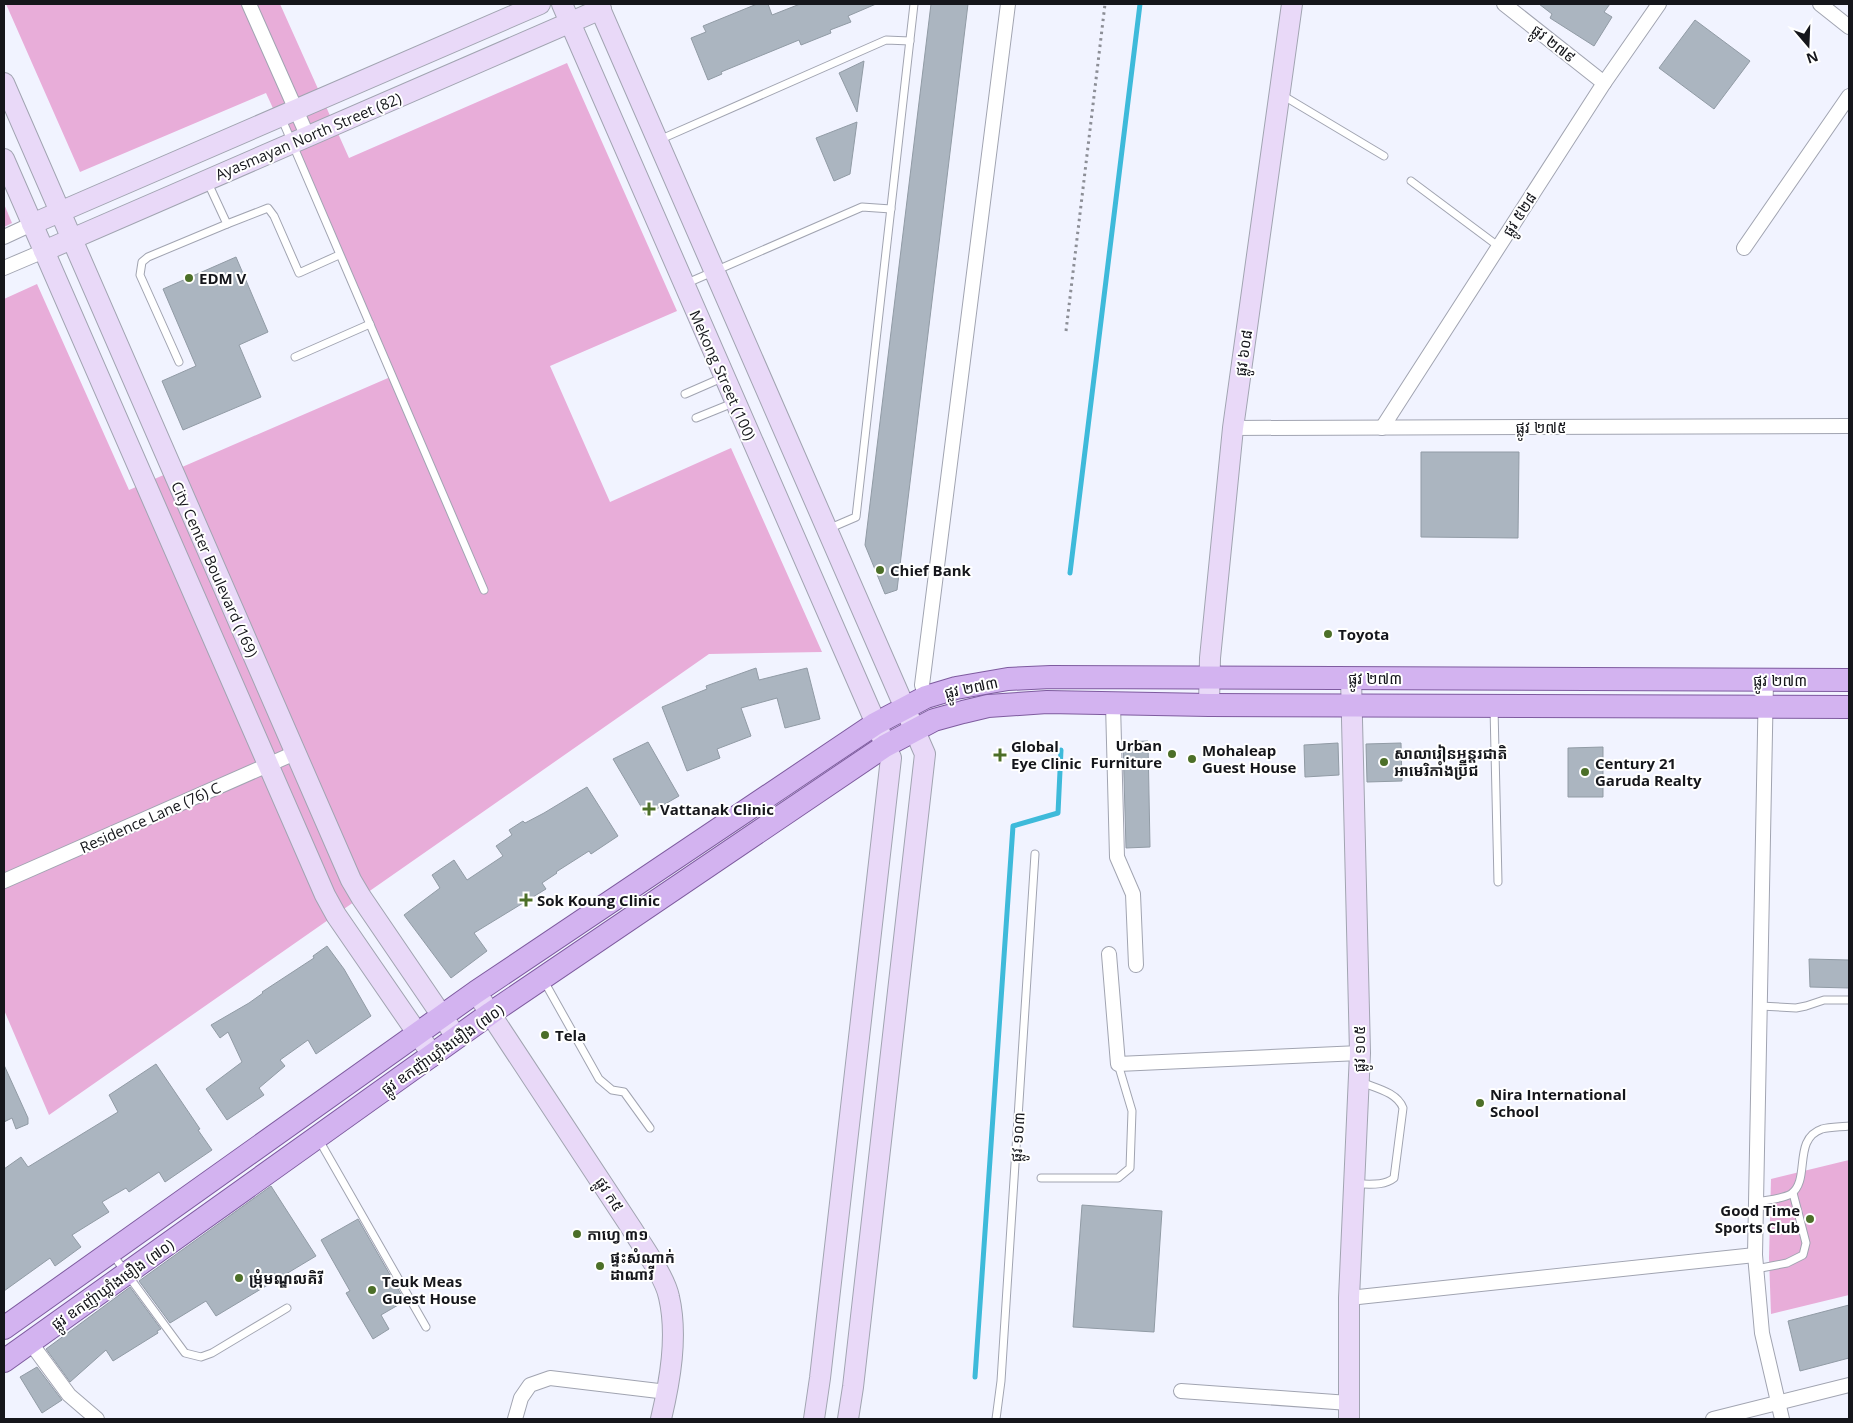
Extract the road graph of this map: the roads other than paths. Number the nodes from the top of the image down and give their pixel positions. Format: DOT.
graph roads {
  1 [pos="250,4"];
  2 [pos="540,4"];
  3 [pos="562,4"];
  4 [pos="914,4"];
  5 [pos="1008,4"];
  6 [pos="1292,4"];
  7 [pos="1504,4"];
  8 [pos="1659,4"];
  9 [pos="1820,4"];
  10 [pos="604,5"];
  11 [pos="570,22"];
  12 [pos="1849,26"];
  13 [pos="910,41"];
  14 [pos="1604,82"];
  15 [pos="4,83"];
  16 [pos="1280,93"];
  17 [pos="1849,96"];
  18 [pos="288,113"];
  19 [pos="300,140"];
  20 [pos="658,141"];
  21 [pos="1384,156"];
  22 [pos="4,159"];
  23 [pos="207,180"];
  24 [pos="1411,181"];
  25 [pos="891,209"];
  26 [pos="60,212"];
  27 [pos="32,224"];
  28 [pos="227,224"];
  29 [pos="4,237"];
  30 [pos="72,239"];
  31 [pos="1498,246"];
  32 [pos="1744,248"];
  33 [pos="44,251"];
  34 [pos="340,255"];
  35 [pos="4,268"];
  36 [pos="715,271"];
  37 [pos="684,284"];
  38 [pos="370,324"];
  39 [pos="295,357"];
  40 [pos="179,362"];
  41 [pos="724,376"];
  42 [pos="685,394"];
  43 [pos="735,402"];
  44 [pos="696,418"];
  45 [pos="1849,426"];
  46 [pos="1233,428"];
  47 [pos="1382,428"];
  48 [pos="828,529"];
  49 [pos="484,590"];
  50 [pos="1210,678"];
  51 [pos="1352,678"];
  52 [pos="1570,679"];
  53 [pos="1766,680"];
  54 [pos="1849,680"];
  55 [pos="926,697"];
  56 [pos="1113,704"];
  57 [pos="1210,704"];
  58 [pos="1351,705"];
  59 [pos="1494,705"];
  60 [pos="1569,706"];
  61 [pos="1766,706"];
  62 [pos="905,707"];
  63 [pos="1849,707"];
  64 [pos="875,724"];
  65 [pos="925,725"];
  66 [pos="885,746"];
  67 [pos="295,753"];
  68 [pos="268,765"];
  69 [pos="1035,854"];
  70 [pos="4,881"];
  71 [pos="1498,882"];
  72 [pos="1108,954"];
  73 [pos="1136,965"];
  74 [pos="542,978"];
  75 [pos="476,992"];
  76 [pos="1849,1000"];
  77 [pos="1760,1006"];
  78 [pos="492,1013"];
  79 [pos="442,1017"];
  80 [pos="418,1034"];
  81 [pos="457,1038"];
  82 [pos="1360,1053"];
  83 [pos="433,1056"];
  84 [pos="1118,1064"];
  85 [pos="1358,1082"];
  86 [pos="1849,1126"];
  87 [pos="650,1128"];
  88 [pos="318,1137"];
  89 [pos="1041,1178"];
  90 [pos="1354,1184"];
  91 [pos="1793,1193"];
  92 [pos="1757,1202"];
  93 [pos="110,1252"];
  94 [pos="1756,1262"];
  95 [pos="126,1274"];
  96 [pos="1349,1298"];
  97 [pos="287,1308"];
  98 [pos="4,1328"];
  99 [pos="426,1328"];
  100 [pos="30,1342"];
  101 [pos="4,1361"];
  102 [pos="1849,1385"];
  103 [pos="667,1392"];
  104 [pos="1181,1392"];
  105 [pos="1778,1403"];
  106 [pos="1349,1411"];
  107 [pos="97,1419"];
  108 [pos="515,1419"];
  109 [pos="662,1419"];
  110 [pos="814,1419"];
  111 [pos="848,1419"];
  112 [pos="996,1419"];
  113 [pos="1713,1419"];
  114 [pos="1782,1419"];
  1 -- 18 [label="street"];
  2 -- 18 [label="street, Ayasmayan North Street (82)"];
  3 -- 11 [label="street, Mekong Street (100)"];
  4 -- 13 [label="lane"];
  5 -- 55 [label="street"];
  6 -- 16 [label="street, ផ្លូវ ៦០៨"];
  7 -- 14 [label="street, ផ្លូវ ២៧៩"];
  8 -- 14 [label="street, ផ្លូវ ៥២៨"];
  9 -- 12 [label="street"];
  10 -- 11 [label="street, Ayasmayan North Street (82)"];
  10 -- 20 [label="street"];
  11 -- 19 [label="street, Ayasmayan North Street (82)"];
  11 -- 37 [label="street, Mekong Street (100)"];
  13 -- 20 [label="lane"];
  13 -- 25 [label="lane"];
  14 -- 31 [label="street, ផ្លូវ ៥២៨"];
  15 -- 26 [label="street, City Center Boulevard (169)"];
  16 -- 21 [label="lane"];
  16 -- 46 [label="street, ផ្លូវ ៦០៨"];
  17 -- 32 [label="street"];
  18 -- 19 [label="street"];
  18 -- 26 [label="street, Ayasmayan North Street (82)"];
  19 -- 23 [label="street, Ayasmayan North Street (82)"];
  19 -- 34 [label="lane"];
  20 -- 36 [label="street"];
  22 -- 27 [label="street, City Center Boulevard (169)"];
  23 -- 28 [label="lane"];
  23 -- 30 [label="street, Ayasmayan North Street (82)"];
  24 -- 31 [label="lane"];
  25 -- 36 [label="lane"];
  25 -- 48 [label="lane"];
  26 -- 27 [label="street, Ayasmayan North Street (82)"];
  26 -- 30 [label="street, City Center Boulevard (169)"];
  27 -- 29 [label="street, Ayasmayan North Street (82)"];
  27 -- 33 [label="street, City Center Boulevard (169)"];
  28 -- 34 [label="lane"];
  28 -- 40 [label="lane"];
  30 -- 33 [label="street, Ayasmayan North Street (82)"];
  30 -- 67 [label="street, City Center Boulevard (169)"];
  31 -- 47 [label="street, ផ្លូវ ៥២៨"];
  33 -- 35 [label="street, Ayasmayan North Street (82)"];
  33 -- 68 [label="street, City Center Boulevard (169)"];
  34 -- 38 [label="lane"];
  36 -- 37 [label="lane"];
  36 -- 48 [label="street"];
  37 -- 41 [label="street, Mekong Street (100)"];
  38 -- 39 [label="lane"];
  38 -- 49 [label="lane"];
  41 -- 42 [label="lane"];
  41 -- 43 [label="street, Mekong Street (100)"];
  43 -- 44 [label="lane"];
  43 -- 64 [label="street, Mekong Street (100)"];
  45 -- 47 [label="street, ផ្លូវ ២៧៥"];
  46 -- 47 [label="street, ផ្លូវ ២៧៥"];
  46 -- 50 [label="street, ផ្លូវ ៦០៨"];
  48 -- 62 [label="street"];
  50 -- 51 [label="main road, ផ្លូវ ២៧៣"];
  50 -- 55 [label="main road, ផ្លូវ ២៧៣"];
  50 -- 57 [label="street, ផ្លូវ ៦០៨"];
  51 -- 52 [label="main road, ផ្លូវ ២៧៣"];
  51 -- 58 [label="street, ផ្លូវ ១០៥"];
  52 -- 53 [label="main road, ផ្លូវ ២៧៣"];
  52 -- 60 [label="main road"];
  53 -- 54 [label="main road, ផ្លូវ ២៧៣"];
  53 -- 61 [label="street"];
  55 -- 62 [label="main road, ផ្លូវ ២៧៣"];
  55 -- 65 [label="main road"];
  56 -- 57 [label="main road, ផ្លូវ ២៧៣"];
  56 -- 65 [label="main road, ផ្លូវ ២៧៣"];
  56 -- 73 [label="street"];
  57 -- 58 [label="main road, ផ្លូវ ២៧៣"];
  58 -- 59 [label="main road, ផ្លូវ ២៧៣"];
  58 -- 82 [label="street, ផ្លូវ ១០៥"];
  59 -- 60 [label="main road, ផ្លូវ ២៧៣"];
  59 -- 71 [label="lane"];
  60 -- 61 [label="main road, ផ្លូវ ២៧៣"];
  61 -- 63 [label="main road, ផ្លូវ ២៧៣"];
  61 -- 77 [label="street"];
  62 -- 64 [label="main road, ផ្លូវ ២៧៣"];
  62 -- 65 [label="street"];
  64 -- 66 [label="street, Mekong Street (100)"];
  64 -- 75 [label="main road, ផ្លូវ ឧកញ៉ាឃ្លាំងមឿង (៧០)"];
  65 -- 66 [label="main road, ផ្លូវ ២៧៣"];
  65 -- 111 [label="street"];
  66 -- 74 [label="main road, ផ្លូវ ឧកញ៉ាឃ្លាំងមឿង (៧០)"];
  66 -- 110 [label="street, Mekong Street (100)"];
  67 -- 68 [label="street, Residence Lane (76) C"];
  67 -- 79 [label="street, City Center Boulevard (169)"];
  68 -- 70 [label="street, Residence Lane (76) C"];
  68 -- 80 [label="street, City Center Boulevard (169)"];
  69 -- 112 [label="lane, ផ្លូវ ១០៣"];
  72 -- 84 [label="street"];
  74 -- 78 [label="main road, ផ្លូវ ឧកញ៉ាឃ្លាំងមឿង (៧០)"];
  74 -- 87 [label="lane"];
  75 -- 78 [label="street, ផ្លូវ ក៥"];
  75 -- 79 [label="main road, ផ្លូវ ឧកញ៉ាឃ្លាំងមឿង (៧០)"];
  76 -- 77 [label="lane"];
  77 -- 92 [label="street"];
  78 -- 81 [label="main road, ផ្លូវ ឧកញ៉ាឃ្លាំងមឿង (៧០)"];
  78 -- 103 [label="street, ផ្លូវ ក៥"];
  79 -- 80 [label="main road, ផ្លូវ ឧកញ៉ាឃ្លាំងមឿង (៧០)"];
  79 -- 81 [label="street, City Center Boulevard (169)"];
  80 -- 83 [label="street, City Center Boulevard (169)"];
  80 -- 93 [label="main road, ផ្លូវ ឧកញ៉ាឃ្លាំងមឿង (៧០)"];
  81 -- 83 [label="main road, ផ្លូវ ឧកញ៉ាឃ្លាំងមឿង (៧០)"];
  82 -- 84 [label="street"];
  82 -- 85 [label="street, ផ្លូវ ១០៥"];
  83 -- 88 [label="main road, ផ្លូវ ឧកញ៉ាឃ្លាំងមឿង (៧០)"];
  84 -- 89 [label="lane"];
  85 -- 90 [label="street, ផ្លូវ ១០៥"];
  85 -- 90 [label="lane"];
  86 -- 91 [label="lane"];
  88 -- 95 [label="main road, ផ្លូវ ឧកញ៉ាឃ្លាំងមឿង (៧០)"];
  88 -- 99 [label="lane"];
  90 -- 96 [label="street, ផ្លូវ ១០៥"];
  91 -- 92 [label="lane"];
  91 -- 94 [label="lane"];
  92 -- 94 [label="street"];
  93 -- 95 [label="lane"];
  93 -- 98 [label="main road, ផ្លូវ ឧកញ៉ាឃ្លាំងមឿង (៧០)"];
  94 -- 96 [label="street"];
  94 -- 105 [label="street"];
  95 -- 97 [label="lane"];
  95 -- 100 [label="main road, ផ្លូវ ឧកញ៉ាឃ្លាំងមឿង (៧០)"];
  96 -- 106 [label="street, ផ្លូវ ១០៥"];
  100 -- 101 [label="main road, ផ្លូវ ឧកញ៉ាឃ្លាំងមឿង (៧០)"];
  100 -- 107 [label="street"];
  102 -- 105 [label="street"];
  103 -- 108 [label="street"];
  103 -- 109 [label="street, ផ្លូវ ក៥"];
  104 -- 106 [label="street"];
  105 -- 113 [label="street"];
  105 -- 114 [label="street"];
}
